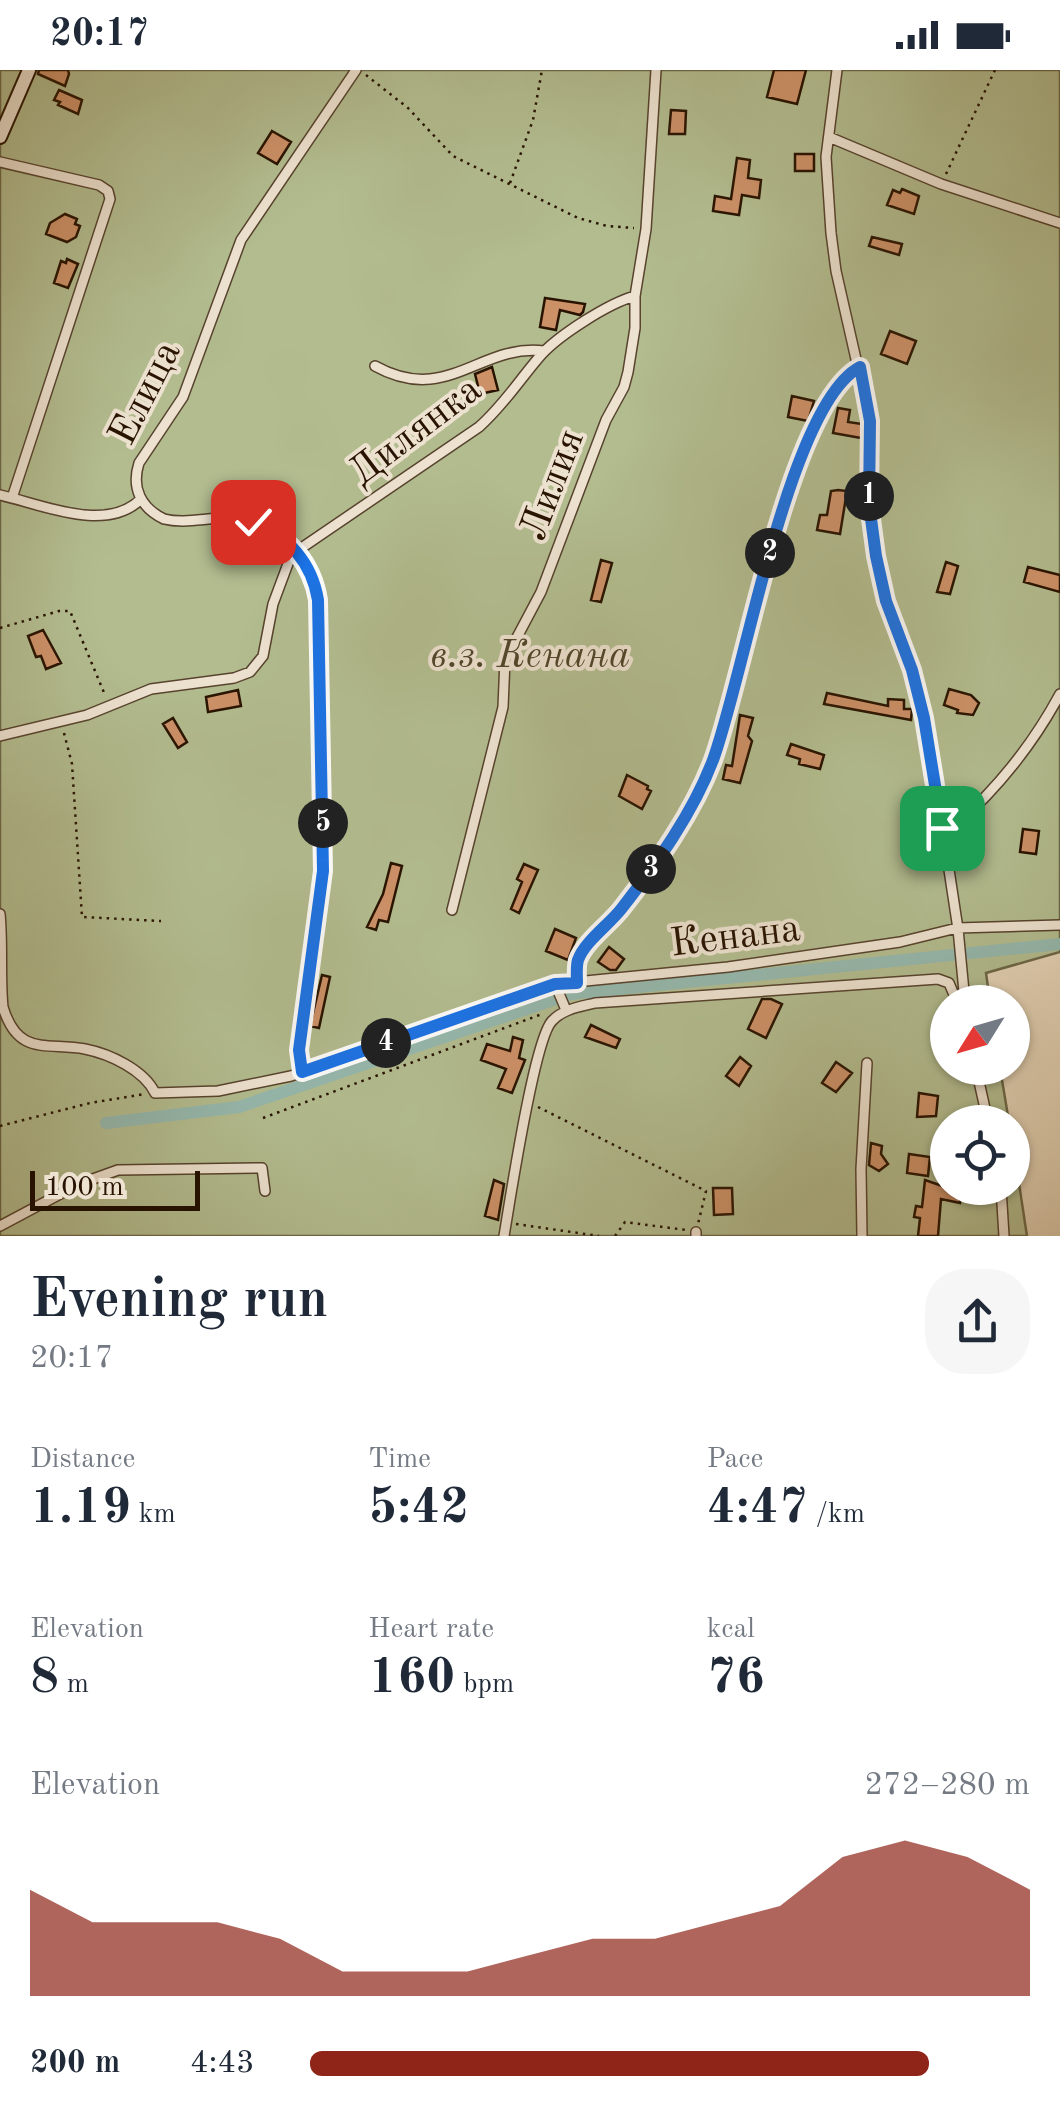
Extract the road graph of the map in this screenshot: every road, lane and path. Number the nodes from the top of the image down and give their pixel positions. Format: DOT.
graph roads {
  1 [pos="28,70"];
  2 [pos="358,70"];
  3 [pos="542,70"];
  4 [pos="656,70"];
  5 [pos="837,70"];
  6 [pos="995,70"];
  7 [pos="0,136"];
  8 [pos="829,137"];
  9 [pos="0,162"];
  10 [pos="941,184"];
  11 [pos="509,185"];
  12 [pos="1060,223"];
  13 [pos="646,228"];
  14 [pos="635,296"];
  15 [pos="544,351"];
  16 [pos="376,366"];
  17 [pos="860,367"];
  18 [pos="0,496"];
  19 [pos="12,498"];
  20 [pos="140,499"];
  21 [pos="296,551"];
  22 [pos="0,628"];
  23 [pos="1060,694"];
  24 [pos="109,707"];
  25 [pos="62,722"];
  26 [pos="0,736"];
  27 [pos="942,828"];
  28 [pos="452,910"];
  29 [pos="0,914"];
  30 [pos="161,921"];
  31 [pos="1060,925"];
  32 [pos="958,929"];
  33 [pos="577,983"];
  34 [pos="555,984"];
  35 [pos="949,985"];
  36 [pos="964,985"];
  37 [pos="566,1010"];
  38 [pos="549,1024"];
  39 [pos="868,1063"];
  40 [pos="302,1072"];
  41 [pos="156,1093"];
  42 [pos="528,1102"];
  43 [pos="263,1118"];
  44 [pos="0,1126"];
  45 [pos="265,1191"];
  46 [pos="1003,1205"];
  47 [pos="506,1222"];
  48 [pos="0,1226"];
  49 [pos="696,1234"];
  50 [pos="504,1236"];
  51 [pos="599,1236"];
  52 [pos="616,1236"];
  53 [pos="862,1236"];
  54 [pos="1004,1236"];
  1 -- 7 [label="main road"];
  2 -- 11 [label="path"];
  2 -- 20 [label="street, Елица"];
  3 -- 11 [label="path"];
  4 -- 13 [label="street, Лилия"];
  5 -- 8 [label="street"];
  6 -- 10 [label="path"];
  8 -- 10 [label="street"];
  8 -- 17 [label="street"];
  9 -- 19 [label="street"];
  10 -- 12 [label="street"];
  11 -- 13 [label="path"];
  13 -- 14 [label="street, Лилия"];
  14 -- 15 [label="street, Дилянка"];
  14 -- 28 [label="street, Лилия"];
  15 -- 16 [label="street"];
  15 -- 21 [label="street, Дилянка"];
  17 -- 27 [label="street"];
  17 -- 33 [label="street"];
  18 -- 19 [label="street"];
  19 -- 20 [label="street"];
  20 -- 21 [label="street, Елица"];
  21 -- 24 [label="street"];
  21 -- 40 [label="street"];
  22 -- 24 [label="path"];
  23 -- 27 [label="street"];
  24 -- 25 [label="street"];
  25 -- 26 [label="street"];
  25 -- 30 [label="path"];
  27 -- 32 [label="street"];
  29 -- 41 [label="street"];
  31 -- 32 [label="street, Кенана"];
  32 -- 33 [label="street, Кенана"];
  32 -- 36 [label="street"];
  33 -- 34 [label="street, Кенана"];
  34 -- 37 [label="street"];
  34 -- 40 [label="street, Кенана"];
  35 -- 37 [label="street, Кенана"];
  37 -- 38 [label="street, Кенана"];
  38 -- 42 [label="street"];
  38 -- 43 [label="path"];
  39 -- 53 [label="street"];
  40 -- 41 [label="street, Кенана"];
  41 -- 44 [label="path"];
  42 -- 47 [label="street"];
  42 -- 49 [label="path"];
  45 -- 48 [label="street"];
  46 -- 54 [label="street"];
  47 -- 50 [label="street"];
  47 -- 51 [label="path"];
  49 -- 52 [label="path"];
}
